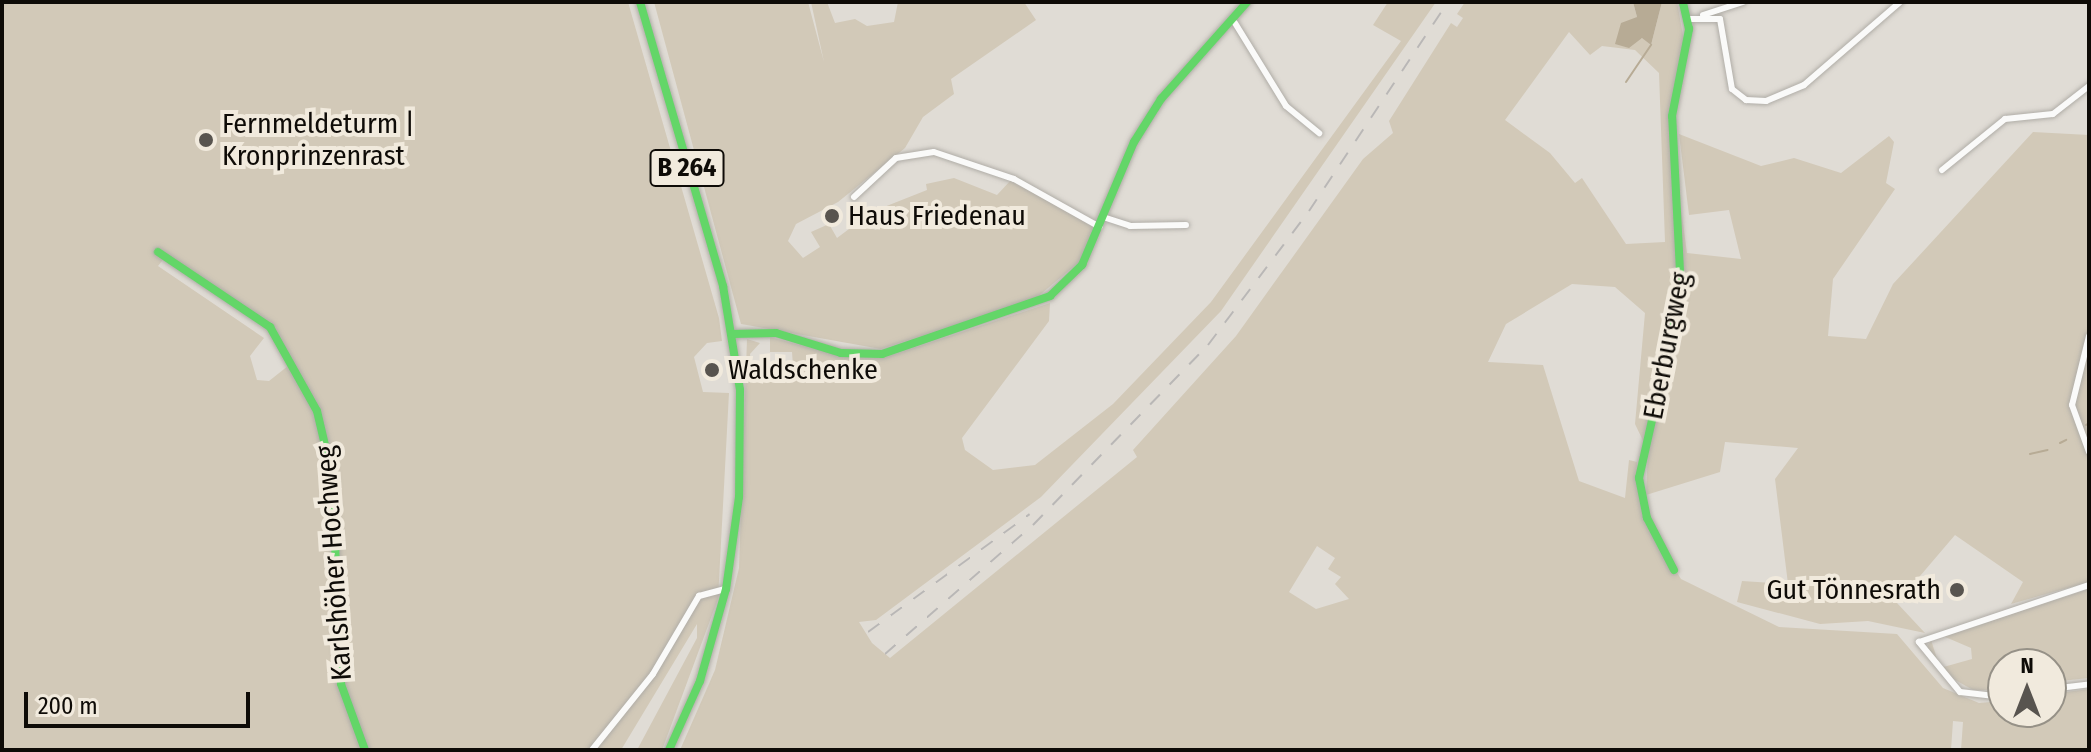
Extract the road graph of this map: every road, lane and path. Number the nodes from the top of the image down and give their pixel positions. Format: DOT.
graph roads {
  1 [pos="640,2"];
  2 [pos="1247,2"];
  3 [pos="1683,2"];
  4 [pos="1743,2"];
  5 [pos="1900,2"];
  6 [pos="1703,15"];
  7 [pos="1233,19"];
  8 [pos="1689,19"];
  9 [pos="2089,86"];
  10 [pos="1319,133"];
  11 [pos="1942,170"];
  12 [pos="854,197"];
  13 [pos="1102,222"];
  14 [pos="1186,225"];
  15 [pos="158,252"];
  16 [pos="732,334"];
  17 [pos="2089,336"];
  18 [pos="2089,452"];
  19 [pos="1674,570"];
  20 [pos="2089,585"];
  21 [pos="726,589"];
  22 [pos="2089,684"];
  23 [pos="2067,687"];
  24 [pos="1987,695"];
  25 [pos="365,750"];
  26 [pos="592,750"];
  27 [pos="669,750"];
  1 -- 16 [label="street, B 264"];
  2 -- 7 [label="street"];
  3 -- 8 [label="street, Eberburgweg"];
  4 -- 6 [label="street"];
  5 -- 6 [label="street"];
  6 -- 8 [label="street"];
  7 -- 10 [label="street"];
  7 -- 13 [label="street"];
  8 -- 19 [label="street, Eberburgweg"];
  9 -- 11 [label="street"];
  12 -- 13 [label="street"];
  13 -- 14 [label="street"];
  13 -- 16 [label="street"];
  15 -- 25 [label="street, Karlshöher Hochweg"];
  16 -- 21 [label="street, B 264"];
  17 -- 18 [label="street"];
  20 -- 24 [label="street"];
  21 -- 26 [label="street"];
  21 -- 27 [label="street, B 264"];
  22 -- 23 [label="street"];
}
